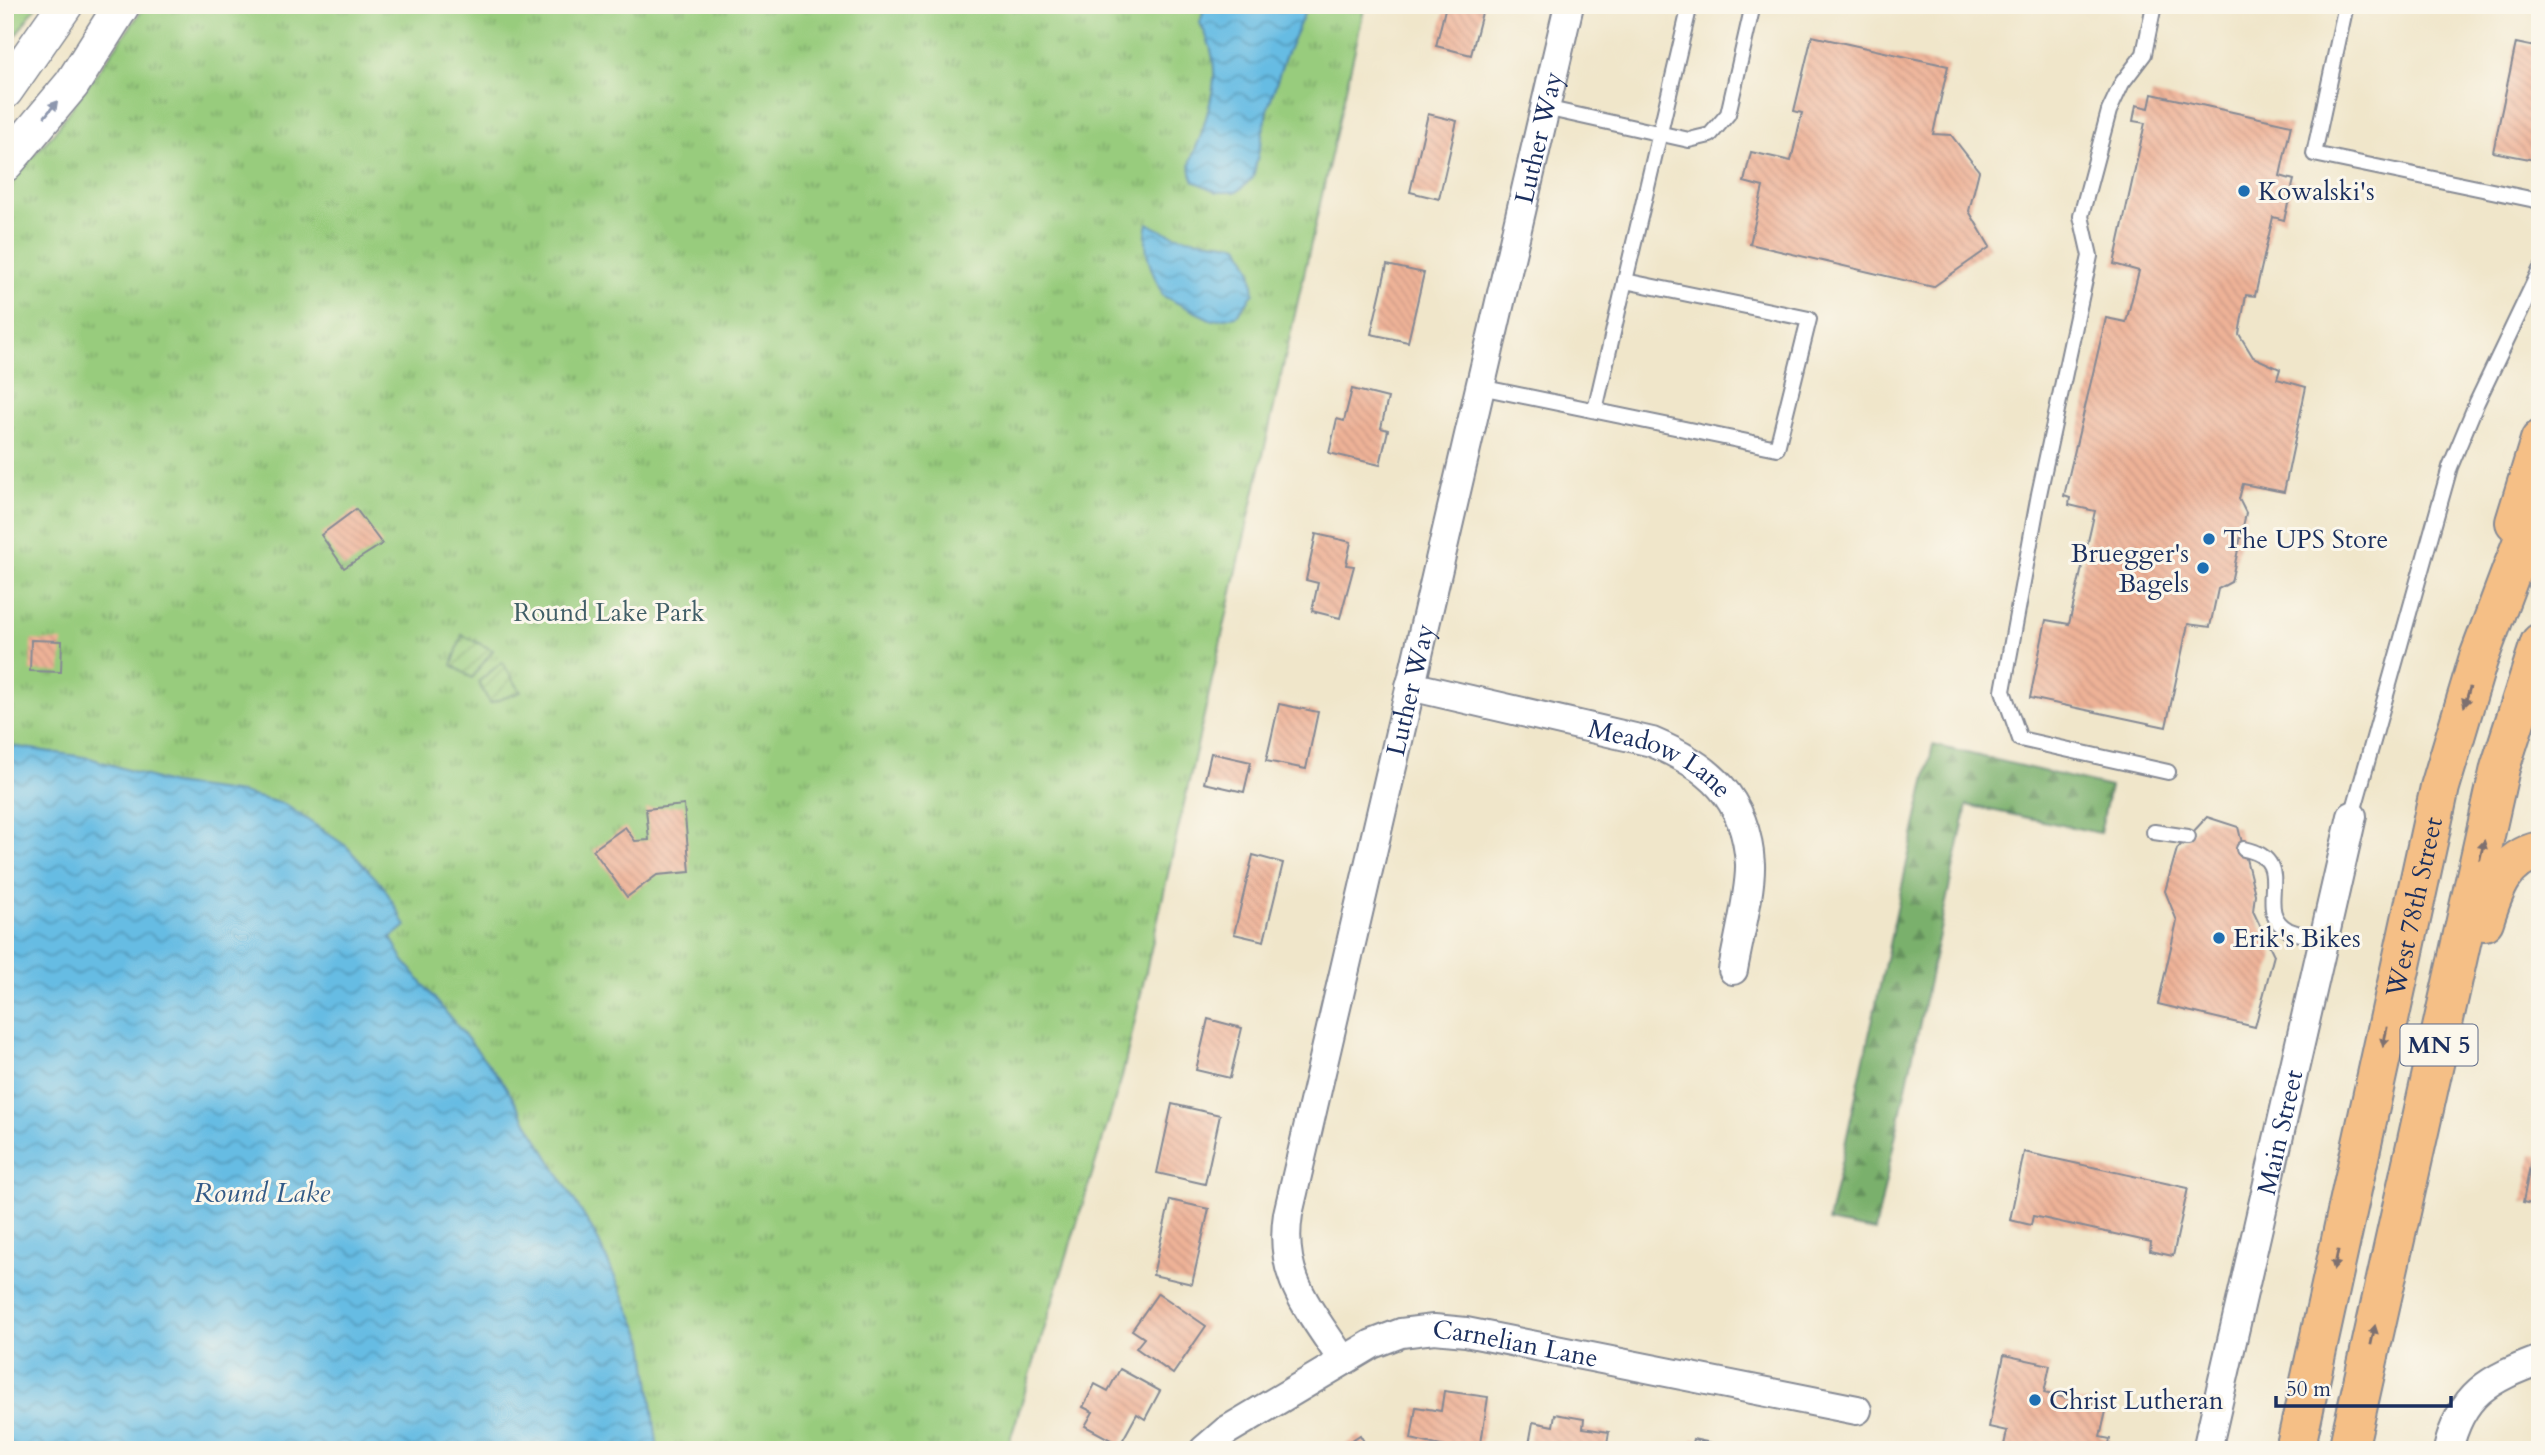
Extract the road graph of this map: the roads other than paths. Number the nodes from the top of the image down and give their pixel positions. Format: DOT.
graph roads {
  1 [pos="65,5"];
  2 [pos="122,5"];
  3 [pos="1569,5"];
  4 [pos="1690,5"];
  5 [pos="1753,5"];
  6 [pos="2154,5"];
  7 [pos="2346,5"];
  8 [pos="5,91"];
  9 [pos="1545,108"];
  10 [pos="1660,135"];
  11 [pos="6,162"];
  12 [pos="2540,201"];
  13 [pos="2540,270"];
  14 [pos="1625,281"];
  15 [pos="1480,387"];
  16 [pos="1594,411"];
  17 [pos="2540,440"];
  18 [pos="2540,495"];
  19 [pos="2540,643"];
  20 [pos="2478,660"];
  21 [pos="2540,685"];
  22 [pos="1410,686"];
  23 [pos="2500,768"];
  24 [pos="2168,772"];
  25 [pos="2352,816"];
  26 [pos="2154,832"];
  27 [pos="2188,837"];
  28 [pos="2244,849"];
  29 [pos="2540,851"];
  30 [pos="2325,939"];
  31 [pos="1733,970"];
  32 [pos="2382,1294"];
  33 [pos="2540,1360"];
  34 [pos="1343,1361"];
  35 [pos="1857,1410"];
  36 [pos="1204,1450"];
  37 [pos="2207,1450"];
  38 [pos="2295,1450"];
  39 [pos="2348,1450"];
  40 [pos="2448,1450"];
  1 -- 8 [label="street"];
  11 -- 2 [label="street, one-way"];
  3 -- 9 [label="street, Luther Way"];
  4 -- 10 [label="lane"];
  5 -- 10 [label="lane"];
  6 -- 24 [label="lane"];
  7 -- 12 [label="lane"];
  9 -- 10 [label="lane"];
  9 -- 15 [label="street, Luther Way"];
  10 -- 14 [label="lane"];
  13 -- 25 [label="lane"];
  14 -- 16 [label="lane"];
  14 -- 16 [label="lane"];
  15 -- 16 [label="lane"];
  15 -- 22 [label="street, Luther Way"];
  17 -- 20 [label="main road"];
  18 -- 20 [label="main road, West 78th Street / MN 5"];
  19 -- 23 [label="main road, West 78th Street / MN 5"];
  20 -- 38 [label="main road, West 78th Street / MN 5, one-way"];
  21 -- 23 [label="main road"];
  22 -- 31 [label="street, Meadow Lane"];
  22 -- 34 [label="street, Luther Way"];
  32 -- 23 [label="main road, West 78th Street / MN 5, one-way"];
  25 -- 30 [label="street, Main Street"];
  26 -- 27 [label="lane"];
  28 -- 30 [label="lane"];
  29 -- 32 [label="main road"];
  30 -- 37 [label="street, Main Street"];
  39 -- 32 [label="main road, West 78th Street / MN 5, one-way"];
  33 -- 40 [label="street"];
  34 -- 35 [label="street, Carnelian Lane"];
  34 -- 36 [label="street, Carnelian Lane"];
}
